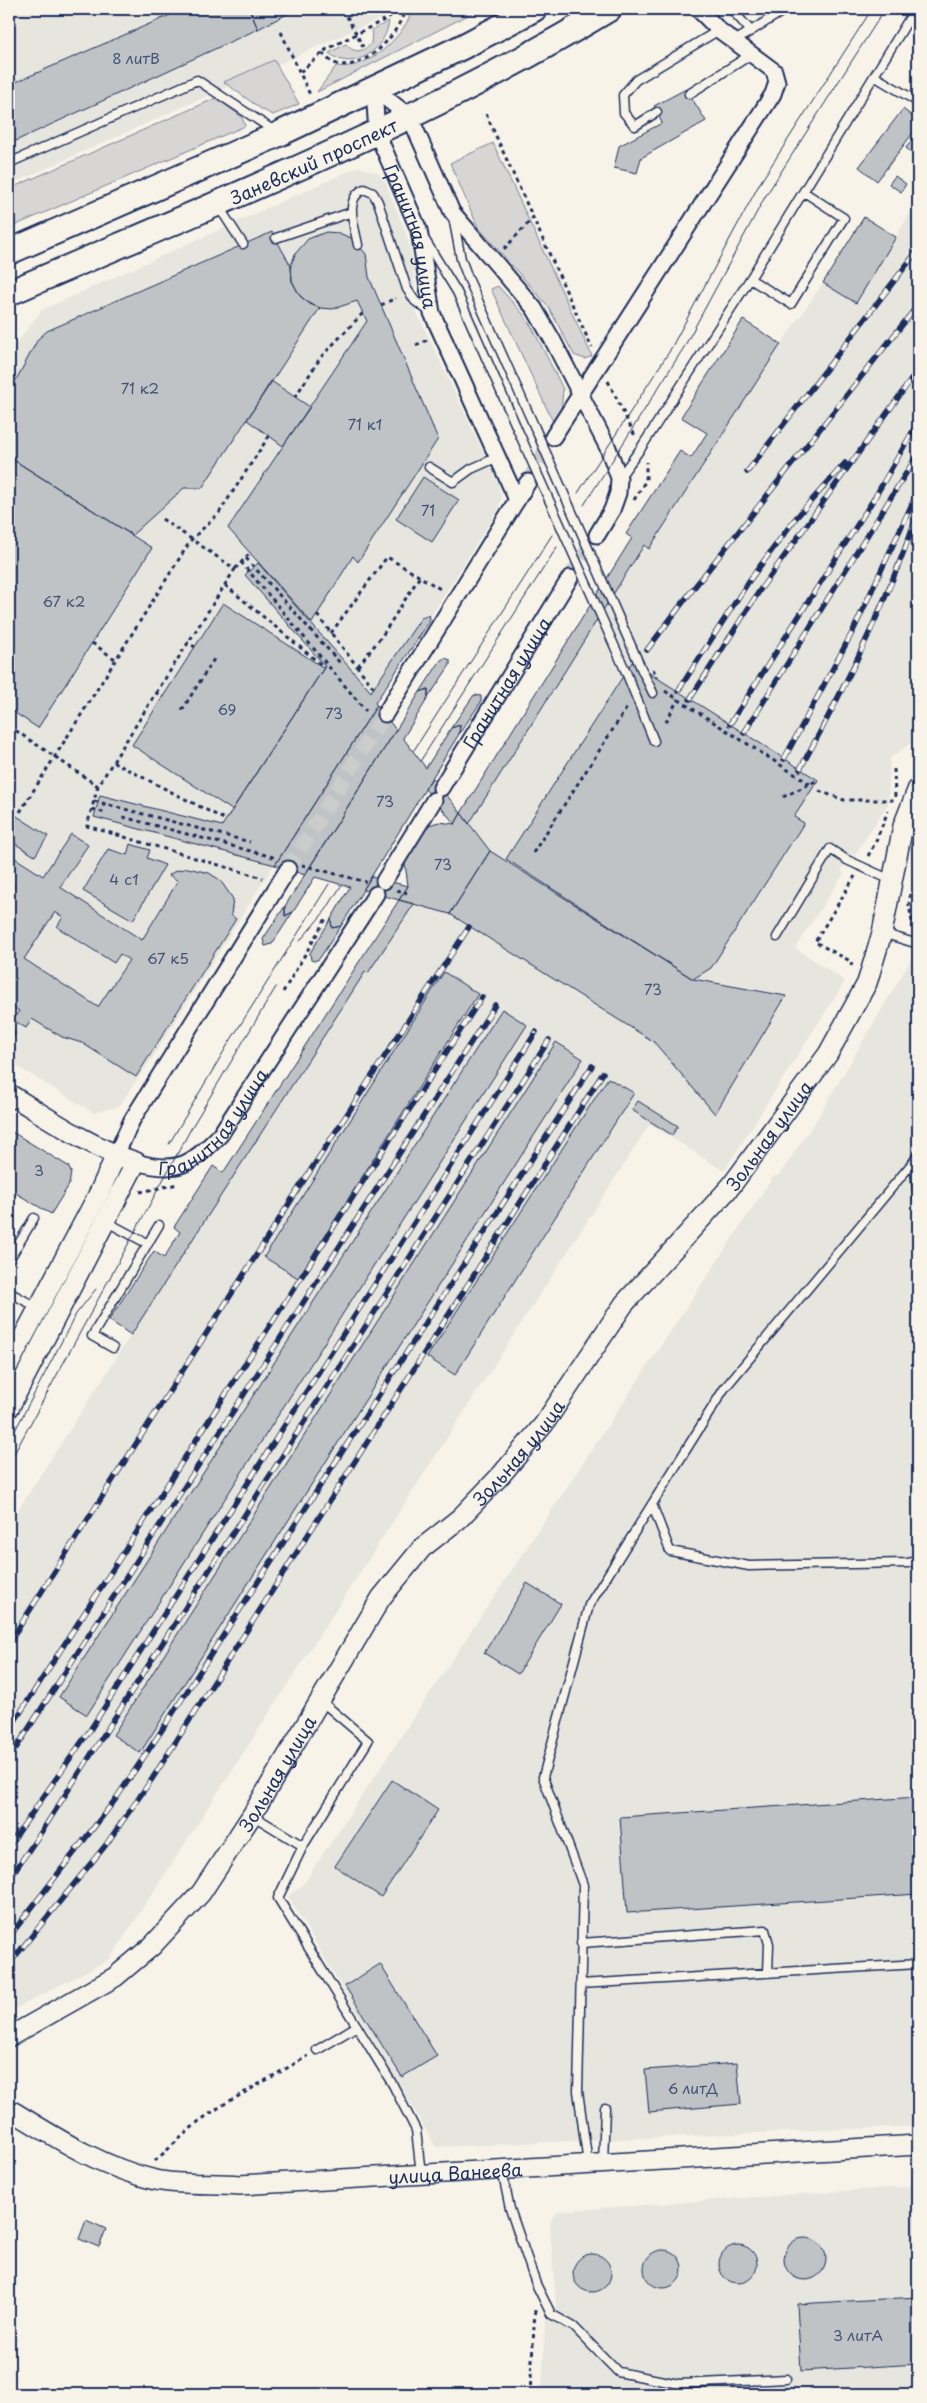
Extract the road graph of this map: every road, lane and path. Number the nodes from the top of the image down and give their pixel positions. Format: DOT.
graph roads {
  1 [pos="343,9"];
  2 [pos="400,9"];
  3 [pos="405,9"];
  4 [pos="534,9"];
  5 [pos="609,9"];
  6 [pos="731,9"];
  7 [pos="786,9"];
  8 [pos="915,9"];
  9 [pos="704,11"];
  10 [pos="719,30"];
  11 [pos="751,31"];
  12 [pos="281,32"];
  13 [pos="356,34"];
  14 [pos="735,41"];
  15 [pos="362,47"];
  16 [pos="322,54"];
  17 [pos="752,54"];
  18 [pos="300,72"];
  19 [pos="874,76"];
  20 [pos="374,89"];
  21 [pos="689,94"];
  22 [pos="313,100"];
  23 [pos="918,102"];
  24 [pos="657,112"];
  25 [pos="486,114"];
  26 [pos="410,117"];
  27 [pos="377,133"];
  28 [pos="279,134"];
  29 [pos="9,163"];
  30 [pos="804,192"];
  31 [pos="216,203"];
  32 [pos="352,212"];
  33 [pos="452,212"];
  34 [pos="533,218"];
  35 [pos="419,230"];
  36 [pos="276,238"];
  37 [pos="243,244"];
  38 [pos="358,245"];
  39 [pos="9,252"];
  40 [pos="493,260"];
  41 [pos="468,278"];
  42 [pos="750,279"];
  43 [pos="454,286"];
  44 [pos="9,293"];
  45 [pos="396,298"];
  46 [pos="381,305"];
  47 [pos="364,313"];
  48 [pos="432,313"];
  49 [pos="599,364"];
  50 [pos="580,394"];
  51 [pos="295,396"];
  52 [pos="269,436"];
  53 [pos="553,437"];
  54 [pos="641,448"];
  55 [pos="498,457"];
  56 [pos="429,467"];
  57 [pos="619,478"];
  58 [pos="528,482"];
  59 [pos="517,500"];
  60 [pos="632,504"];
  61 [pos="162,519"];
  62 [pos="597,535"];
  63 [pos="191,540"];
  64 [pos="250,553"];
  65 [pos="246,558"];
  66 [pos="242,562"];
  67 [pos="235,569"];
  68 [pos="259,572"];
  69 [pos="254,576"];
  70 [pos="420,576"];
  71 [pos="570,578"];
  72 [pos="225,585"];
  73 [pos="449,595"];
  74 [pos="317,615"];
  75 [pos="331,633"];
  76 [pos="92,643"];
  77 [pos="188,643"];
  78 [pos="195,648"];
  79 [pos="115,659"];
  80 [pos="214,659"];
  81 [pos="341,664"];
  82 [pos="358,666"];
  83 [pos="324,667"];
  84 [pos="374,688"];
  85 [pos="662,689"];
  86 [pos="156,693"];
  87 [pos="652,693"];
  88 [pos="163,697"];
  89 [pos="678,700"];
  90 [pos="630,704"];
  91 [pos="182,710"];
  92 [pos="366,711"];
  93 [pos="385,714"];
  94 [pos="666,722"];
  95 [pos="9,726"];
  96 [pos="654,741"];
  97 [pos="53,756"];
  98 [pos="113,762"];
  99 [pos="894,769"];
  100 [pos="889,777"];
  101 [pos="894,778"];
  102 [pos="818,780"];
  103 [pos="810,784"];
  104 [pos="98,786"];
  105 [pos="918,788"];
  106 [pos="894,790"];
  107 [pos="819,791"];
  108 [pos="783,797"];
  109 [pos="895,800"];
  110 [pos="94,801"];
  111 [pos="104,804"];
  112 [pos="92,809"];
  113 [pos="20,812"];
  114 [pos="123,817"];
  115 [pos="226,820"];
  116 [pos="250,842"];
  117 [pos="875,843"];
  118 [pos="533,853"];
  119 [pos="289,864"];
  120 [pos="861,867"];
  121 [pos="264,879"];
  122 [pos="891,880"];
  123 [pos="380,886"];
  124 [pos="910,888"];
  125 [pos="406,893"];
  126 [pos="327,916"];
  127 [pos="882,932"];
  128 [pos="777,937"];
  129 [pos="915,943"];
  130 [pos="851,969"];
  131 [pos="283,992"];
  132 [pos="9,1094"];
  133 [pos="918,1154"];
  134 [pos="116,1155"];
  135 [pos="914,1161"];
  136 [pos="136,1162"];
  137 [pos="918,1200"];
  138 [pos="34,1218"];
  139 [pos="105,1221"];
  140 [pos="159,1225"];
  141 [pos="148,1244"];
  142 [pos="9,1260"];
  143 [pos="9,1292"];
  144 [pos="38,1308"];
  145 [pos="113,1348"];
  146 [pos="9,1364"];
  147 [pos="9,1408"];
  148 [pos="652,1504"];
  149 [pos="918,1560"];
  150 [pos="320,1700"];
  151 [pos="252,1815"];
  152 [pos="303,1846"];
  153 [pos="581,1943"];
  154 [pos="918,1964"];
  155 [pos="768,1973"];
  156 [pos="580,1984"];
  157 [pos="357,2026"];
  158 [pos="9,2037"];
  159 [pos="317,2050"];
  160 [pos="605,2108"];
  161 [pos="9,2109"];
  162 [pos="918,2145"];
  163 [pos="595,2164"];
  164 [pos="502,2170"];
  165 [pos="421,2174"];
  166 [pos="140,2175"];
  167 [pos="536,2284"];
  168 [pos="786,2379"];
  169 [pos="530,2394"];
  1 -- 13 [label="path"];
  2 -- 13 [label="path"];
  3 -- 16 [label="path"];
  4 -- 20 [label="main road"];
  5 -- 26 [label="main road, Заневский проспект"];
  6 -- 11 [label="lane"];
  7 -- 11 [label="lane"];
  8 -- 19 [label="lane"];
  9 -- 10 [label="street"];
  10 -- 14 [label="street"];
  10 -- 24 [label="lane"];
  11 -- 14 [label="lane"];
  12 -- 18 [label="path"];
  13 -- 15 [label="path"];
  13 -- 16 [label="path"];
  14 -- 17 [label="street"];
  16 -- 18 [label="path"];
  17 -- 21 [label="lane"];
  17 -- 49 [label="street"];
  18 -- 22 [label="path"];
  19 -- 23 [label="lane"];
  19 -- 30 [label="lane"];
  20 -- 26 [label="street"];
  20 -- 27 [label="street, Гранитная улица"];
  20 -- 28 [label="main road"];
  25 -- 34 [label="path"];
  26 -- 27 [label="main road, Заневский проспект"];
  26 -- 33 [label="street"];
  27 -- 31 [label="main road, Заневский проспект"];
  27 -- 35 [label="street, Гранитная улица"];
  28 -- 29 [label="lane"];
  28 -- 39 [label="main road"];
  30 -- 42 [label="lane"];
  30 -- 42 [label="lane"];
  31 -- 37 [label="lane"];
  31 -- 44 [label="main road, Заневский проспект"];
  32 -- 36 [label="lane"];
  32 -- 38 [label="lane"];
  32 -- 48 [label="lane"];
  33 -- 40 [label="street"];
  33 -- 41 [label="lane"];
  34 -- 40 [label="path"];
  34 -- 49 [label="path"];
  35 -- 43 [label="lane"];
  35 -- 48 [label="street, Гранитная улица"];
  40 -- 50 [label="street"];
  41 -- 43 [label="lane"];
  41 -- 87 [label="lane, bridge"];
  42 -- 54 [label="lane"];
  43 -- 96 [label="lane, bridge"];
  45 -- 46 [label="path"];
  47 -- 51 [label="path"];
  48 -- 55 [label="street, Гранитная улица"];
  49 -- 50 [label="street"];
  49 -- 54 [label="path"];
  50 -- 53 [label="street"];
  50 -- 57 [label="street"];
  52 -- 63 [label="path"];
  54 -- 57 [label="lane"];
  54 -- 60 [label="path"];
  55 -- 56 [label="lane"];
  55 -- 59 [label="street, Гранитная улица"];
  57 -- 62 [label="street"];
  58 -- 59 [label="street"];
  59 -- 93 [label="street"];
  61 -- 63 [label="path"];
  63 -- 67 [label="path"];
  63 -- 79 [label="path"];
  64 -- 65 [label="path"];
  65 -- 66 [label="path"];
  65 -- 68 [label="path"];
  66 -- 67 [label="path"];
  66 -- 69 [label="path"];
  67 -- 72 [label="path"];
  68 -- 69 [label="path"];
  68 -- 81 [label="path"];
  69 -- 92 [label="path"];
  70 -- 73 [label="path"];
  70 -- 75 [label="path"];
  70 -- 82 [label="path"];
  71 -- 123 [label="street, Гранитная улица"];
  72 -- 77 [label="path"];
  72 -- 83 [label="path"];
  74 -- 75 [label="path"];
  75 -- 82 [label="path"];
  76 -- 79 [label="path"];
  77 -- 78 [label="path"];
  77 -- 86 [label="path"];
  79 -- 97 [label="path"];
  80 -- 91 [label="path"];
  82 -- 84 [label="path"];
  85 -- 89 [label="path"];
  86 -- 88 [label="path"];
  86 -- 98 [label="path"];
  89 -- 94 [label="path"];
  89 -- 103 [label="path"];
  90 -- 118 [label="path"];
  95 -- 97 [label="path"];
  97 -- 104 [label="path"];
  97 -- 113 [label="path"];
  98 -- 104 [label="path"];
  98 -- 115 [label="path"];
  99 -- 101 [label="path"];
  100 -- 101 [label="path"];
  101 -- 106 [label="path"];
  102 -- 103 [label="path"];
  103 -- 108 [label="path"];
  104 -- 110 [label="path"];
  105 -- 122 [label="street, Зольная улица"];
  107 -- 109 [label="path"];
  110 -- 111 [label="path"];
  110 -- 112 [label="path"];
  111 -- 112 [label="path"];
  111 -- 116 [label="path"];
  112 -- 121 [label="path"];
  114 -- 119 [label="path"];
  117 -- 120 [label="path"];
  119 -- 123 [label="path"];
  119 -- 134 [label="street, Гранитная улица"];
  120 -- 122 [label="lane"];
  120 -- 128 [label="lane"];
  120 -- 130 [label="path"];
  122 -- 127 [label="street, Зольная улица"];
  123 -- 125 [label="path"];
  123 -- 136 [label="street, Гранитная улица"];
  124 -- 129 [label="path"];
  126 -- 131 [label="path"];
  127 -- 129 [label="lane"];
  127 -- 150 [label="street, Зольная улица"];
  132 -- 134 [label="street"];
  133 -- 135 [label="lane"];
  134 -- 136 [label="street"];
  134 -- 144 [label="street, Гранитная улица"];
  135 -- 137 [label="lane"];
  135 -- 148 [label="lane"];
  136 -- 139 [label="street, Гранитная улица"];
  138 -- 142 [label="lane"];
  139 -- 141 [label="lane"];
  139 -- 147 [label="street, Гранитная улица"];
  140 -- 141 [label="lane"];
  141 -- 145 [label="lane"];
  143 -- 144 [label="lane"];
  144 -- 146 [label="street, Гранитная улица"];
  148 -- 149 [label="lane"];
  148 -- 153 [label="lane"];
  150 -- 151 [label="street, Зольная улица"];
  150 -- 152 [label="lane"];
  151 -- 152 [label="lane"];
  151 -- 158 [label="street, Зольная улица"];
  152 -- 157 [label="lane"];
  153 -- 155 [label="lane"];
  153 -- 156 [label="lane"];
  154 -- 155 [label="lane"];
  155 -- 156 [label="lane"];
  156 -- 163 [label="lane"];
  157 -- 159 [label="lane"];
  157 -- 165 [label="lane"];
  159 -- 166 [label="path"];
  160 -- 163 [label="lane"];
  161 -- 166 [label="street, улица Ванеева"];
  162 -- 163 [label="street, улица Ванеева"];
  163 -- 164 [label="street, улица Ванеева"];
  164 -- 165 [label="street, улица Ванеева"];
  164 -- 167 [label="lane"];
  165 -- 166 [label="street, улица Ванеева"];
  167 -- 168 [label="lane"];
  167 -- 169 [label="path"];
}
